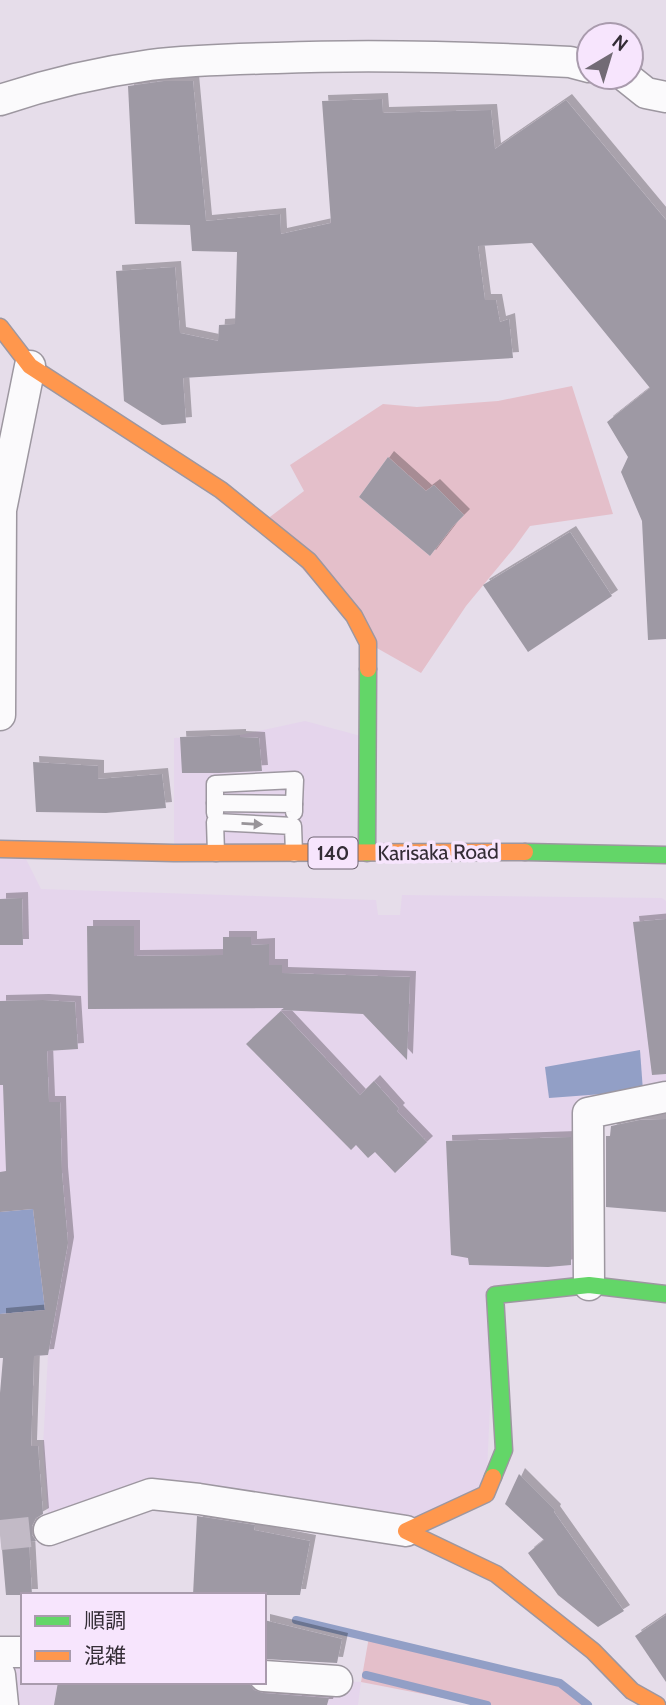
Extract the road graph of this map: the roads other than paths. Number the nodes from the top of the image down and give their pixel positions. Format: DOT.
graph roads {
  1 [pos="575,63"];
  2 [pos="644,91"];
  3 [pos="666,97"];
  4 [pos="0,100"];
  5 [pos="0,327"];
  6 [pos="30,366"];
  7 [pos="0,715"];
  8 [pos="215,803"];
  9 [pos="294,804"];
  10 [pos="215,822"];
  11 [pos="293,826"];
  12 [pos="0,849"];
  13 [pos="216,853"];
  14 [pos="294,853"];
  15 [pos="367,853"];
  16 [pos="666,855"];
  17 [pos="666,1097"];
  18 [pos="589,1285"];
  19 [pos="666,1294"];
  20 [pos="49,1530"];
  21 [pos="406,1531"];
  22 [pos="0,1652"];
  23 [pos="21,1652"];
  24 [pos="0,1675"];
  25 [pos="266,1676"];
  26 [pos="337,1681"];
  27 [pos="3,1705"];
  28 [pos="657,1705"];
  1 -- 4 [label="street"];
  2 -- 3 [label="street"];
  5 -- 6 [label="main road"];
  6 -- 7 [label="street"];
  6 -- 15 [label="main road"];
  8 -- 9 [label="lane"];
  8 -- 9 [label="lane"];
  8 -- 10 [label="lane"];
  9 -- 11 [label="lane"];
  10 -- 11 [label="lane, one-way"];
  10 -- 13 [label="lane"];
  11 -- 14 [label="lane"];
  12 -- 13 [label="main road, Karisaka Road / 140"];
  13 -- 14 [label="main road, Karisaka Road / 140"];
  14 -- 15 [label="main road, Karisaka Road / 140"];
  15 -- 16 [label="main road, Karisaka Road / 140"];
  17 -- 18 [label="street"];
  18 -- 19 [label="main road"];
  18 -- 21 [label="main road"];
  20 -- 21 [label="street"];
  21 -- 28 [label="main road"];
  22 -- 23 [label="street"];
  24 -- 27 [label="street"];
  25 -- 26 [label="street"];
}
